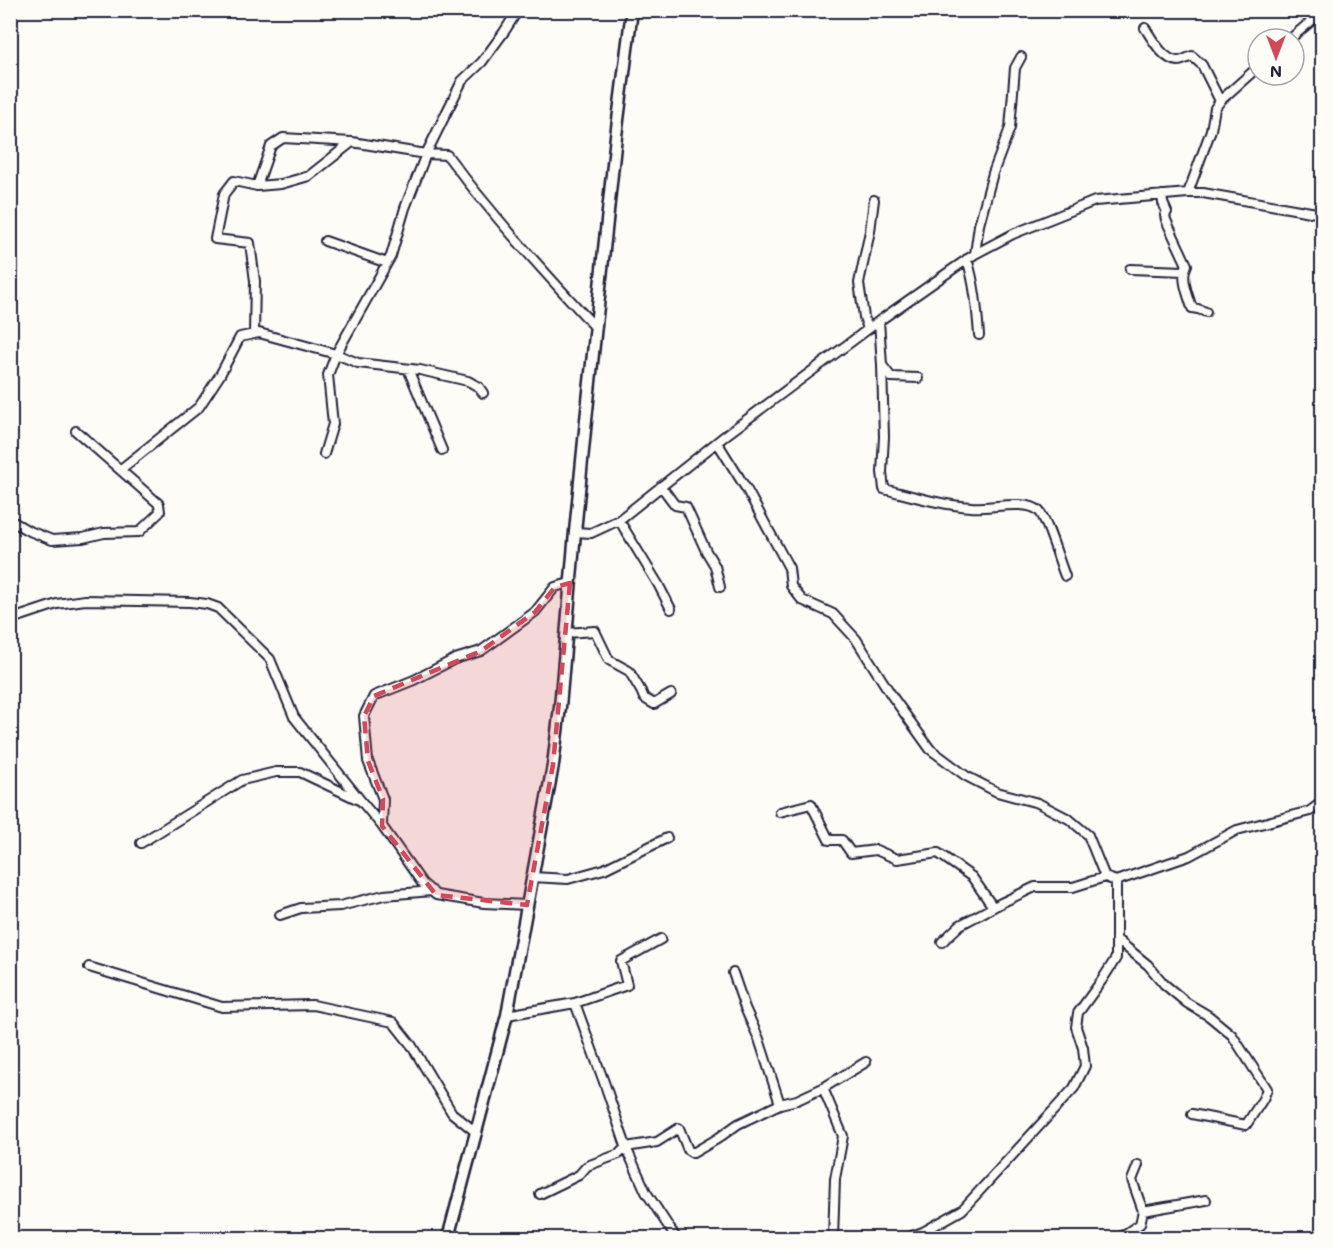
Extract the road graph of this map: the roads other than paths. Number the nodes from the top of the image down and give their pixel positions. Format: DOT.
graph roads {
  1 [pos="518,10"];
  2 [pos="629,12"];
  3 [pos="1323,12"];
  4 [pos="1305,27"];
  5 [pos="1145,28"];
  6 [pos="1021,57"];
  7 [pos="1246,78"];
  8 [pos="1220,101"];
  9 [pos="352,142"];
  10 [pos="426,154"];
  11 [pos="257,186"];
  12 [pos="1188,193"];
  13 [pos="1162,195"];
  14 [pos="874,200"];
  15 [pos="1323,214"];
  16 [pos="325,241"];
  17 [pos="975,254"];
  18 [pos="967,259"];
  19 [pos="387,263"];
  20 [pos="1130,269"];
  21 [pos="1184,271"];
  22 [pos="1206,312"];
  23 [pos="879,321"];
  24 [pos="596,328"];
  25 [pos="868,329"];
  26 [pos="254,334"];
  27 [pos="979,335"];
  28 [pos="336,354"];
  29 [pos="882,365"];
  30 [pos="408,369"];
  31 [pos="918,378"];
  32 [pos="483,393"];
  33 [pos="76,430"];
  34 [pos="717,442"];
  35 [pos="442,450"];
  36 [pos="324,454"];
  37 [pos="121,469"];
  38 [pos="661,486"];
  39 [pos="10,520"];
  40 [pos="619,520"];
  41 [pos="574,532"];
  42 [pos="1065,576"];
  43 [pos="570,583"];
  44 [pos="720,587"];
  45 [pos="671,609"];
  46 [pos="10,618"];
  47 [pos="566,633"];
  48 [pos="671,694"];
  49 [pos="361,801"];
  50 [pos="1323,802"];
  51 [pos="780,812"];
  52 [pos="382,826"];
  53 [pos="667,838"];
  54 [pos="141,843"];
  55 [pos="532,877"];
  56 [pos="1105,877"];
  57 [pos="1116,881"];
  58 [pos="432,891"];
  59 [pos="527,905"];
  60 [pos="993,907"];
  61 [pos="280,915"];
  62 [pos="661,939"];
  63 [pos="1116,939"];
  64 [pos="942,942"];
  65 [pos="89,967"];
  66 [pos="733,973"];
  67 [pos="575,1003"];
  68 [pos="507,1014"];
  69 [pos="866,1062"];
  70 [pos="823,1088"];
  71 [pos="780,1104"];
  72 [pos="1192,1114"];
  73 [pos="477,1133"];
  74 [pos="626,1147"];
  75 [pos="1138,1165"];
  76 [pos="540,1194"];
  77 [pos="1206,1200"];
  78 [pos="1143,1211"];
  79 [pos="448,1239"];
  80 [pos="676,1239"];
  81 [pos="833,1239"];
  82 [pos="906,1239"];
  83 [pos="1119,1239"];
  1 -- 10 [label="street"];
  2 -- 24 [label="main road"];
  3 -- 4 [label="street"];
  5 -- 8 [label="street"];
  6 -- 17 [label="street"];
  7 -- 8 [label="street"];
  8 -- 12 [label="street"];
  9 -- 10 [label="street"];
  9 -- 11 [label="street"];
  9 -- 11 [label="street"];
  10 -- 19 [label="street"];
  10 -- 24 [label="street"];
  11 -- 26 [label="street"];
  12 -- 13 [label="street"];
  12 -- 15 [label="street"];
  13 -- 17 [label="street"];
  13 -- 21 [label="street"];
  14 -- 25 [label="street"];
  16 -- 19 [label="street"];
  17 -- 18 [label="street"];
  18 -- 23 [label="street"];
  18 -- 27 [label="street"];
  19 -- 28 [label="street"];
  20 -- 21 [label="street"];
  21 -- 22 [label="street"];
  23 -- 25 [label="street"];
  23 -- 29 [label="street"];
  24 -- 41 [label="main road"];
  25 -- 34 [label="street"];
  26 -- 28 [label="street"];
  26 -- 37 [label="street"];
  28 -- 30 [label="street"];
  28 -- 36 [label="street"];
  29 -- 31 [label="street"];
  29 -- 42 [label="street"];
  30 -- 32 [label="street"];
  30 -- 35 [label="street"];
  33 -- 37 [label="street"];
  34 -- 38 [label="street"];
  34 -- 56 [label="street"];
  37 -- 39 [label="street"];
  38 -- 40 [label="street"];
  38 -- 44 [label="street"];
  40 -- 41 [label="street"];
  40 -- 45 [label="street"];
  41 -- 43 [label="main road"];
  43 -- 47 [label="main road"];
  43 -- 52 [label="street"];
  46 -- 49 [label="street"];
  47 -- 48 [label="street"];
  47 -- 55 [label="main road"];
  49 -- 52 [label="street"];
  49 -- 54 [label="street"];
  50 -- 57 [label="street"];
  51 -- 60 [label="street"];
  52 -- 58 [label="street"];
  53 -- 55 [label="street"];
  55 -- 59 [label="main road"];
  56 -- 57 [label="street"];
  56 -- 60 [label="street"];
  57 -- 63 [label="street"];
  58 -- 59 [label="street"];
  58 -- 61 [label="street"];
  59 -- 68 [label="main road"];
  60 -- 64 [label="street"];
  62 -- 67 [label="street"];
  63 -- 72 [label="street"];
  63 -- 82 [label="street"];
  65 -- 73 [label="street"];
  66 -- 71 [label="street"];
  67 -- 68 [label="street"];
  67 -- 74 [label="street"];
  68 -- 73 [label="main road"];
  69 -- 70 [label="street"];
  70 -- 71 [label="street"];
  70 -- 81 [label="street"];
  71 -- 74 [label="street"];
  73 -- 79 [label="main road"];
  74 -- 76 [label="street"];
  74 -- 80 [label="street"];
  75 -- 78 [label="street"];
  77 -- 78 [label="street"];
  78 -- 83 [label="street"];
}
